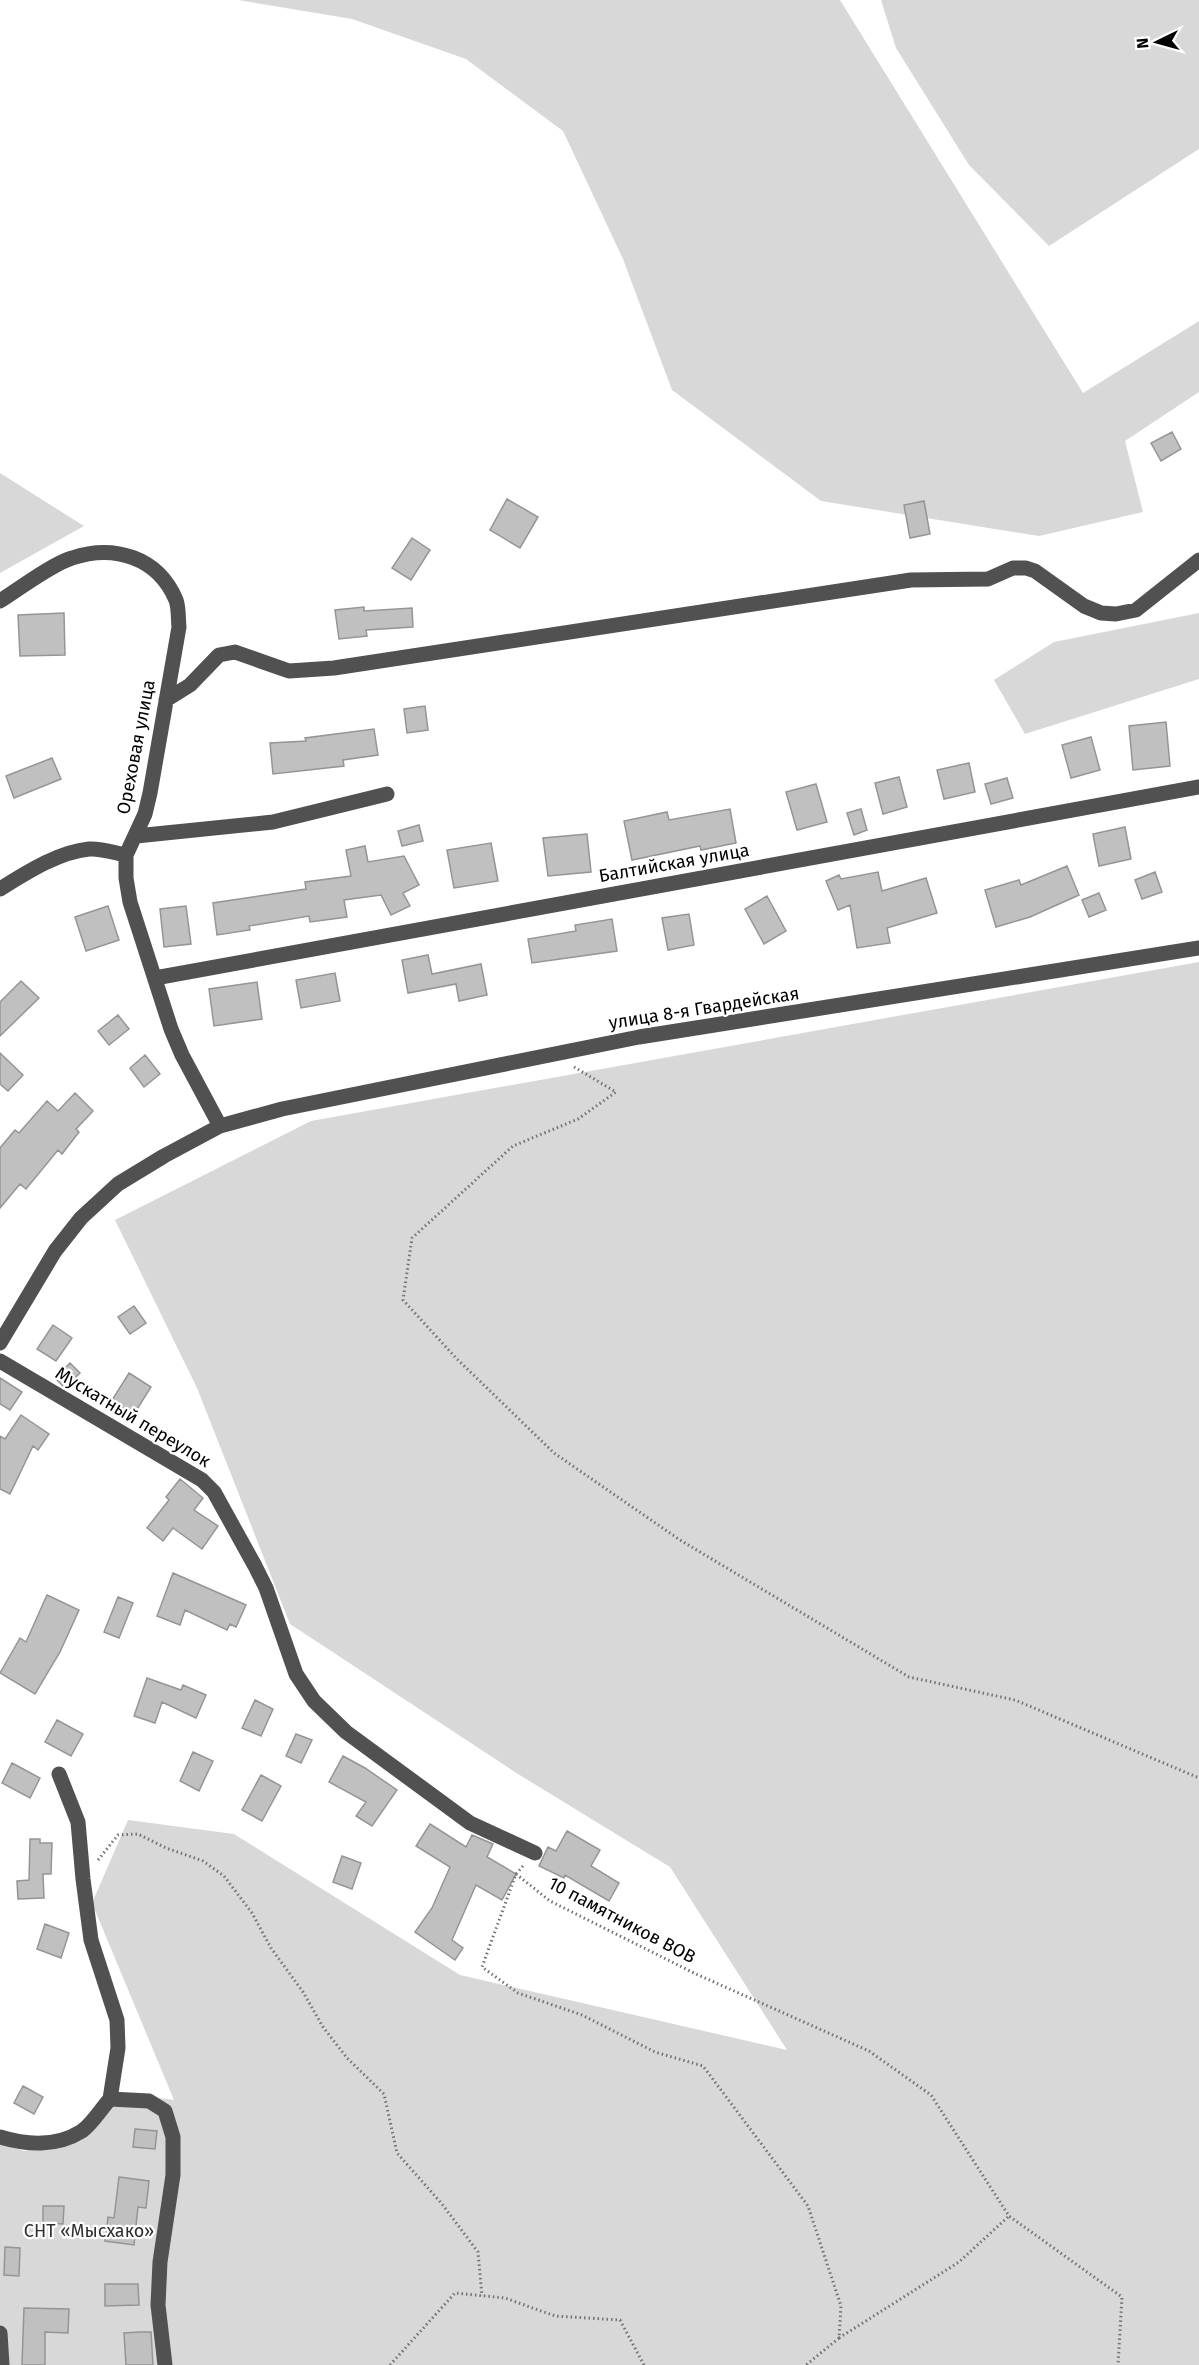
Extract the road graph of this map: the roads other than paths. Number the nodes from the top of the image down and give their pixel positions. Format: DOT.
graph roads {
  1 [pos="1199,560"];
  2 [pos="0,600"];
  3 [pos="166,700"];
  4 [pos="1199,787"];
  5 [pos="387,794"];
  6 [pos="136,836"];
  7 [pos="126,855"];
  8 [pos="0,889"];
  9 [pos="1199,948"];
  10 [pos="155,978"];
  11 [pos="220,1126"];
  12 [pos="0,1343"];
  13 [pos="0,1361"];
  14 [pos="59,1774"];
  15 [pos="535,1852"];
  16 [pos="110,2099"];
  17 [pos="0,2137"];
  18 [pos="0,2333"];
  19 [pos="2,2365"];
  20 [pos="165,2365"];
  1 -- 3 [label="street"];
  2 -- 3 [label="street, Ореховая улица"];
  3 -- 6 [label="street, Ореховая улица"];
  4 -- 10 [label="street, Балтийская улица"];
  5 -- 6 [label="street"];
  6 -- 7 [label="street, Ореховая улица"];
  7 -- 8 [label="street"];
  7 -- 10 [label="street, Ореховая улица"];
  9 -- 11 [label="street, улица 8-я Гвардейская"];
  10 -- 11 [label="street, Ореховая улица"];
  11 -- 12 [label="street, улица 8-я Гвардейская"];
  13 -- 15 [label="street, Мускатный переулок"];
  14 -- 16 [label="street"];
  16 -- 17 [label="street"];
  16 -- 20 [label="street"];
  18 -- 19 [label="street"];
}
